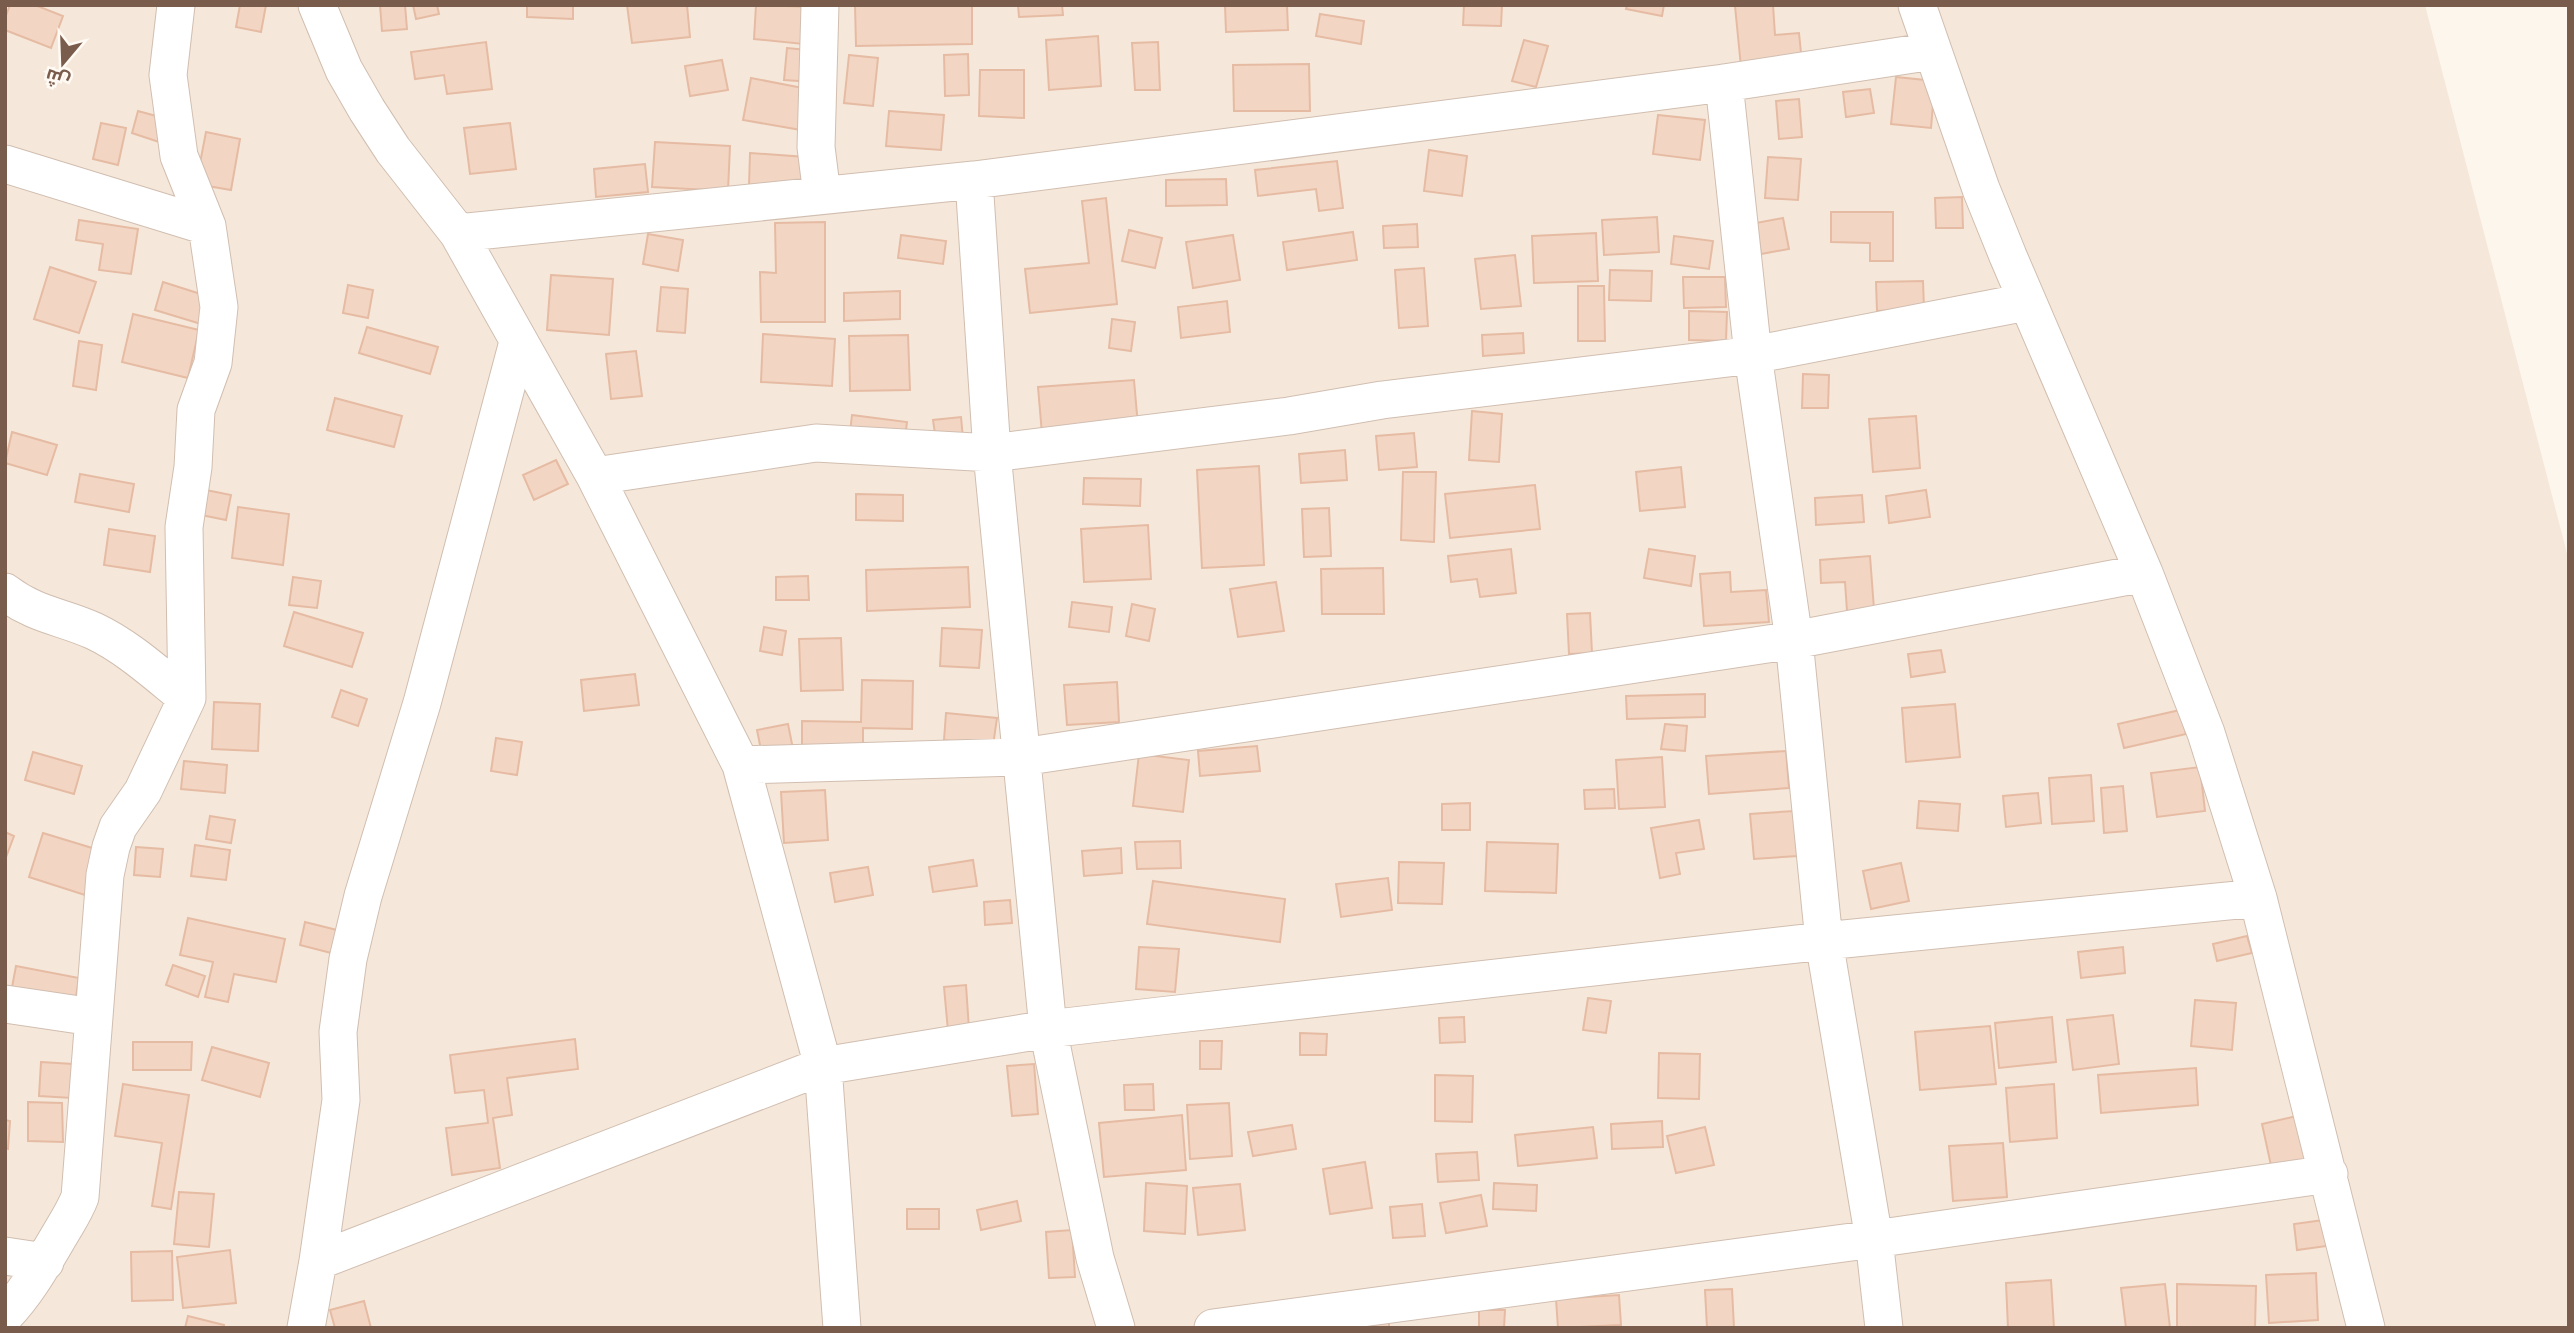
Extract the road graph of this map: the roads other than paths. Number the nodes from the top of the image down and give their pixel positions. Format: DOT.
graph roads {
  1 [pos="176,5"];
  2 [pos="317,5"];
  3 [pos="820,5"];
  4 [pos="1917,5"];
  5 [pos="1933,51"];
  6 [pos="1724,83"];
  7 [pos="5,163"];
  8 [pos="974,180"];
  9 [pos="822,195"];
  10 [pos="207,226"];
  11 [pos="458,233"];
  12 [pos="2026,302"];
  13 [pos="518,342"];
  14 [pos="1753,355"];
  15 [pos="992,453"];
  16 [pos="595,476"];
  17 [pos="2144,573"];
  18 [pos="5,592"];
  19 [pos="1794,640"];
  20 [pos="187,698"];
  21 [pos="1022,757"];
  22 [pos="741,765"];
  23 [pos="2258,898"];
  24 [pos="1824,941"];
  25 [pos="5,1004"];
  26 [pos="93,1017"];
  27 [pos="1048,1030"];
  28 [pos="823,1066"];
  29 [pos="2329,1174"];
  30 [pos="1874,1239"];
  31 [pos="5,1256"];
  32 [pos="318,1261"];
  33 [pos="45,1262"];
  34 [pos="5,1315"];
  35 [pos="306,1328"];
  36 [pos="842,1328"];
  37 [pos="1116,1328"];
  38 [pos="1213,1328"];
  39 [pos="1884,1328"];
  40 [pos="2366,1328"];
  1 -- 10 [label="street"];
  2 -- 11 [label="street"];
  3 -- 9 [label="street"];
  4 -- 5 [label="street"];
  5 -- 6 [label="street"];
  5 -- 12 [label="street"];
  6 -- 8 [label="street"];
  6 -- 14 [label="street"];
  7 -- 10 [label="street"];
  8 -- 9 [label="street"];
  8 -- 15 [label="street"];
  9 -- 11 [label="street"];
  10 -- 20 [label="street"];
  11 -- 13 [label="street"];
  12 -- 14 [label="street"];
  12 -- 17 [label="street"];
  13 -- 16 [label="street"];
  13 -- 32 [label="street"];
  14 -- 15 [label="street"];
  14 -- 19 [label="street"];
  15 -- 16 [label="street"];
  15 -- 21 [label="street"];
  16 -- 22 [label="street"];
  17 -- 19 [label="street"];
  17 -- 23 [label="street"];
  18 -- 20 [label="street"];
  19 -- 21 [label="street"];
  19 -- 24 [label="street"];
  20 -- 26 [label="street"];
  21 -- 22 [label="street"];
  21 -- 27 [label="street"];
  22 -- 28 [label="street"];
  23 -- 24 [label="street"];
  23 -- 29 [label="street"];
  24 -- 27 [label="street"];
  24 -- 30 [label="street"];
  25 -- 26 [label="street"];
  26 -- 33 [label="street"];
  27 -- 28 [label="street"];
  27 -- 37 [label="street"];
  28 -- 32 [label="street"];
  28 -- 36 [label="street"];
  29 -- 30 [label="street"];
  29 -- 40 [label="street"];
  30 -- 38 [label="street"];
  30 -- 39 [label="street"];
  31 -- 33 [label="street"];
  32 -- 35 [label="street"];
  33 -- 34 [label="street"];
}
